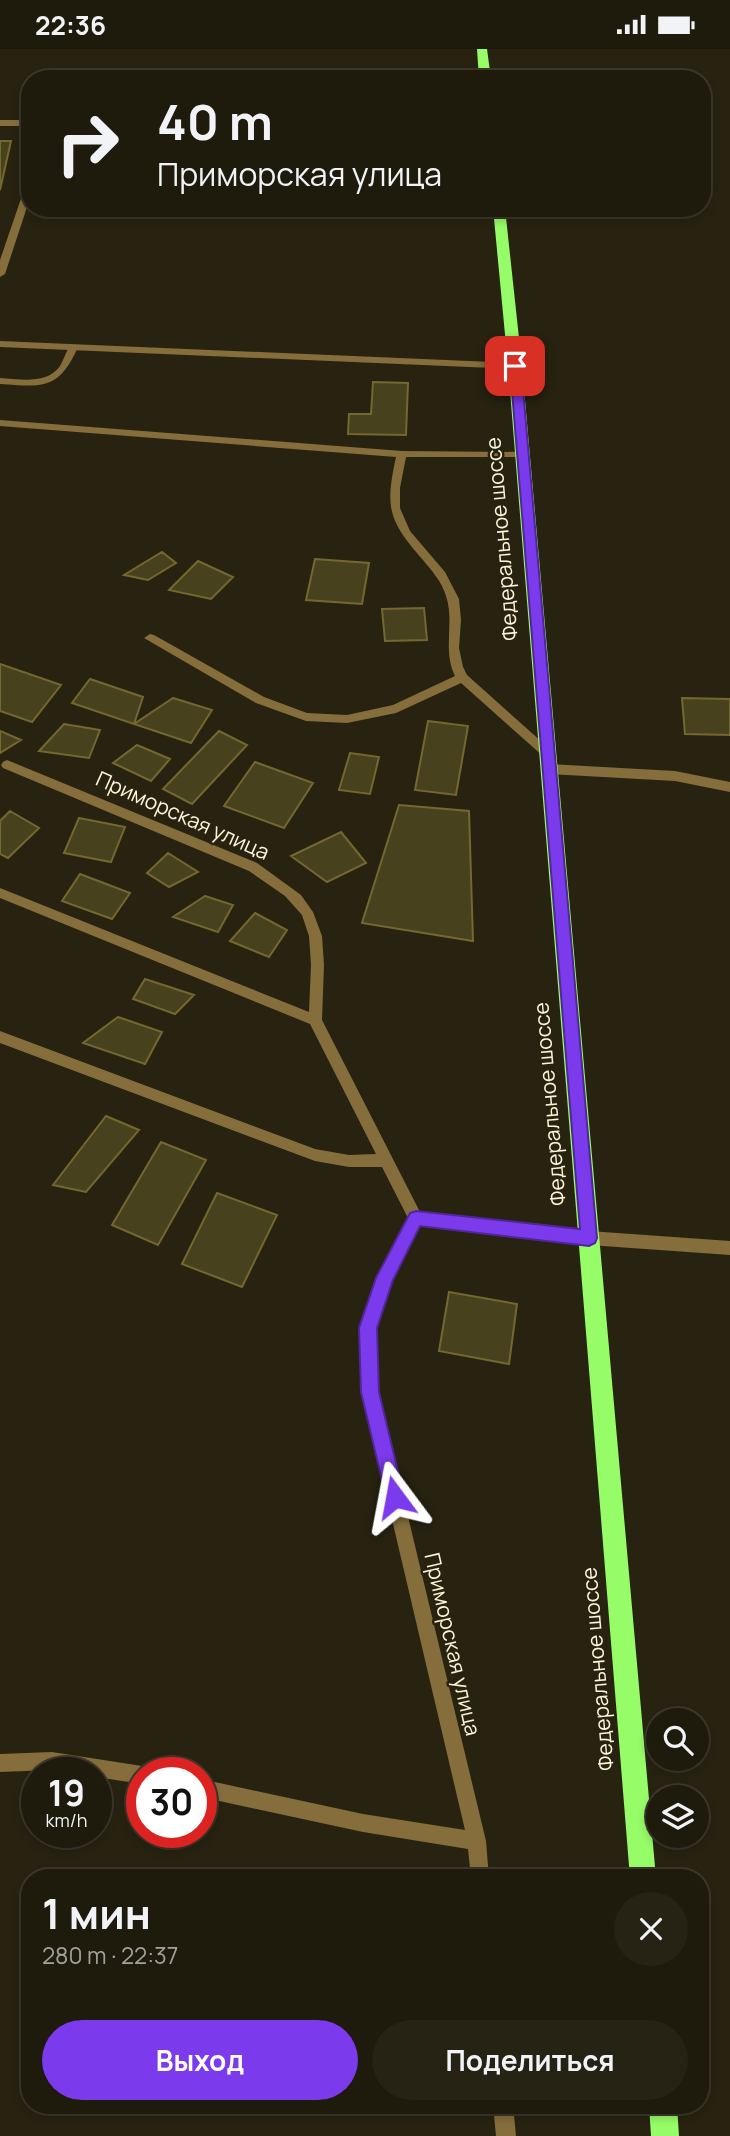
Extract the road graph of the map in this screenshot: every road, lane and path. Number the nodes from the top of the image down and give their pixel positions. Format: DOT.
graph roads {
  1 [pos="482,49"];
  2 [pos="484,70"];
  3 [pos="0,123"];
  4 [pos="21,123"];
  5 [pos="21,207"];
  6 [pos="500,217"];
  7 [pos="2,257"];
  8 [pos="0,274"];
  9 [pos="0,344"];
  10 [pos="73,347"];
  11 [pos="515,366"];
  12 [pos="0,381"];
  13 [pos="0,423"];
  14 [pos="402,454"];
  15 [pos="521,454"];
  16 [pos="150,638"];
  17 [pos="462,678"];
  18 [pos="548,762"];
  19 [pos="7,765"];
  20 [pos="730,787"];
  21 [pos="0,893"];
  22 [pos="315,1020"];
  23 [pos="0,1037"];
  24 [pos="386,1160"];
  25 [pos="416,1218"];
  26 [pos="589,1238"];
  27 [pos="730,1248"];
  28 [pos="0,1763"];
  29 [pos="126,1773"];
  30 [pos="217,1791"];
  31 [pos="477,1841"];
  32 [pos="479,1869"];
  33 [pos="642,1869"];
  34 [pos="504,2114"];
  35 [pos="664,2114"];
  36 [pos="506,2136"];
  37 [pos="665,2136"];
  1 -- 2 [label="highway"];
  3 -- 4 [label="street"];
  5 -- 7 [label="street"];
  6 -- 11 [label="highway, Федеральное шоссе"];
  7 -- 8 [label="street"];
  9 -- 10 [label="street"];
  10 -- 11 [label="street"];
  10 -- 12 [label="street"];
  11 -- 15 [label="highway, Федеральное шоссе"];
  13 -- 14 [label="street"];
  14 -- 15 [label="street"];
  14 -- 17 [label="street"];
  15 -- 18 [label="highway, Федеральное шоссе"];
  16 -- 17 [label="street"];
  17 -- 18 [label="street"];
  18 -- 20 [label="street"];
  18 -- 26 [label="highway, Федеральное шоссе"];
  19 -- 22 [label="street, Приморская улица"];
  21 -- 22 [label="street"];
  22 -- 24 [label="street"];
  23 -- 24 [label="street"];
  24 -- 25 [label="street"];
  25 -- 26 [label="street"];
  25 -- 31 [label="street, Приморская улица"];
  26 -- 27 [label="street"];
  26 -- 33 [label="highway, Федеральное шоссе"];
  28 -- 29 [label="street"];
  30 -- 31 [label="street"];
  31 -- 32 [label="street, Приморская улица"];
  34 -- 36 [label="street"];
  35 -- 37 [label="highway"];
}
